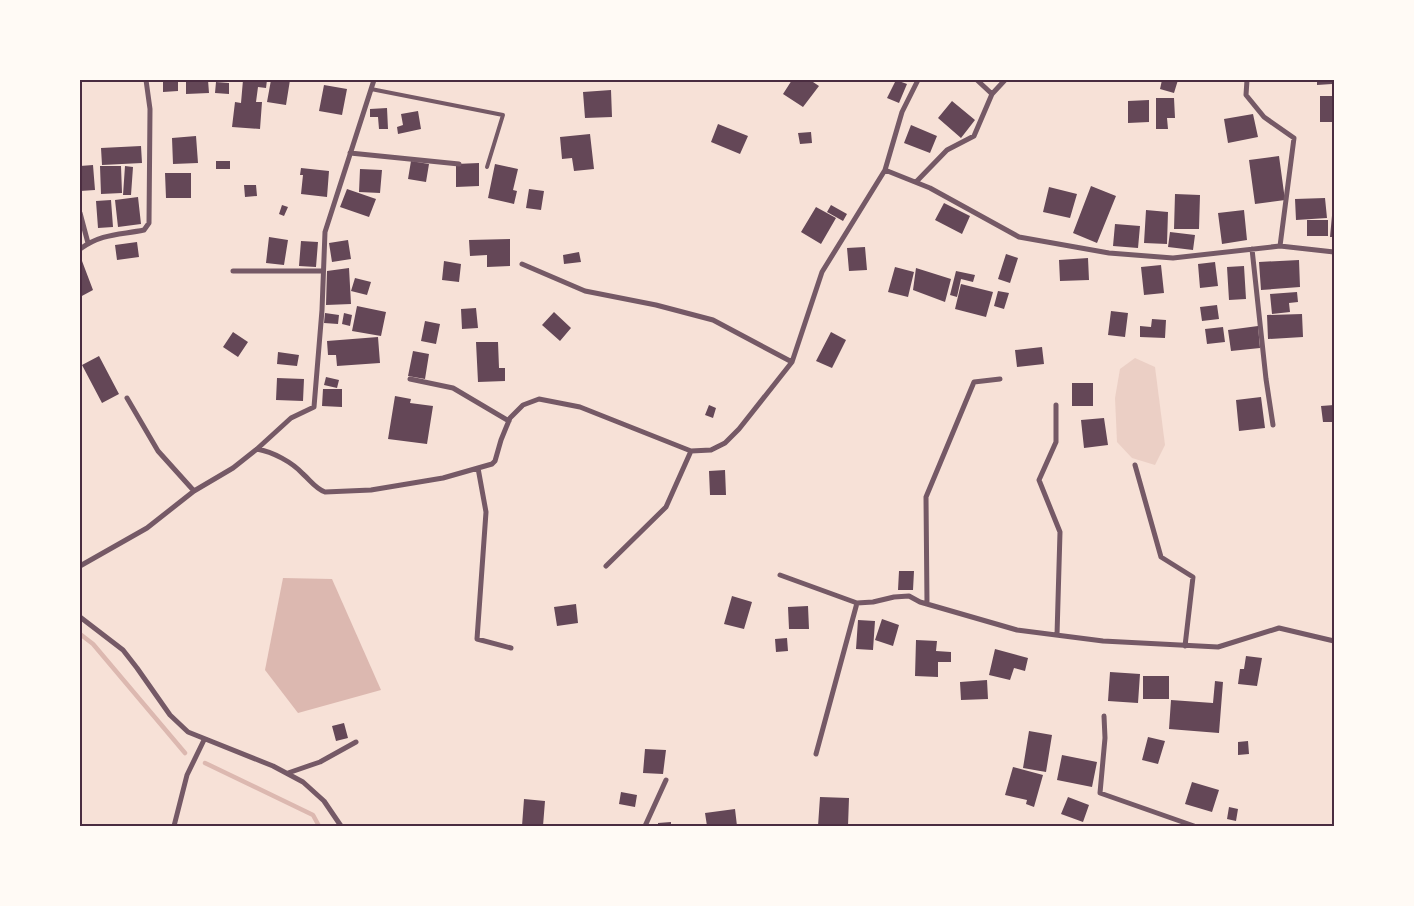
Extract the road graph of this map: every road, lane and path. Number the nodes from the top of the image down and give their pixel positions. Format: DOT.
graph roads {
  1 [pos="146,80"];
  2 [pos="374,80"];
  3 [pos="918,80"];
  4 [pos="977,80"];
  5 [pos="1005,80"];
  6 [pos="1247,80"];
  7 [pos="371,89"];
  8 [pos="992,94"];
  9 [pos="350,153"];
  10 [pos="460,164"];
  11 [pos="488,167"];
  12 [pos="885,170"];
  13 [pos="916,182"];
  14 [pos="80,213"];
  15 [pos="88,243"];
  16 [pos="1280,246"];
  17 [pos="80,248"];
  18 [pos="1252,249"];
  19 [pos="1334,252"];
  20 [pos="522,264"];
  21 [pos="233,271"];
  22 [pos="323,271"];
  23 [pos="792,362"];
  24 [pos="410,379"];
  25 [pos="1000,379"];
  26 [pos="127,398"];
  27 [pos="1056,405"];
  28 [pos="509,421"];
  29 [pos="1273,425"];
  30 [pos="257,449"];
  31 [pos="691,451"];
  32 [pos="1135,465"];
  33 [pos="478,468"];
  34 [pos="194,491"];
  35 [pos="80,566"];
  36 [pos="606,566"];
  37 [pos="780,575"];
  38 [pos="857,603"];
  39 [pos="927,604"];
  40 [pos="80,618"];
  41 [pos="1057,635"];
  42 [pos="1334,641"];
  43 [pos="1184,646"];
  44 [pos="512,648"];
  45 [pos="1104,716"];
  46 [pos="204,740"];
  47 [pos="356,742"];
  48 [pos="816,754"];
  49 [pos="288,773"];
  50 [pos="666,780"];
  51 [pos="174,826"];
  52 [pos="342,826"];
  53 [pos="645,826"];
  54 [pos="1194,826"];
  1 -- 15 [label="street"];
  2 -- 7 [label="street"];
  3 -- 12 [label="street"];
  4 -- 8 [label="street"];
  5 -- 8 [label="street"];
  6 -- 16 [label="street"];
  7 -- 9 [label="street"];
  7 -- 11 [label="lane"];
  8 -- 13 [label="street"];
  9 -- 10 [label="street"];
  9 -- 22 [label="street"];
  12 -- 13 [label="street"];
  12 -- 23 [label="street"];
  13 -- 18 [label="street"];
  14 -- 15 [label="street"];
  15 -- 17 [label="street"];
  16 -- 18 [label="street"];
  16 -- 19 [label="street"];
  18 -- 29 [label="street"];
  20 -- 23 [label="street"];
  21 -- 22 [label="street"];
  22 -- 30 [label="street"];
  23 -- 31 [label="street"];
  24 -- 28 [label="street"];
  25 -- 39 [label="street"];
  26 -- 34 [label="street"];
  27 -- 41 [label="street"];
  28 -- 31 [label="street"];
  28 -- 33 [label="street"];
  30 -- 33 [label="street"];
  30 -- 34 [label="street"];
  31 -- 36 [label="street"];
  32 -- 43 [label="street"];
  33 -- 44 [label="street"];
  34 -- 35 [label="street"];
  37 -- 38 [label="street"];
  38 -- 39 [label="street"];
  38 -- 48 [label="street"];
  39 -- 41 [label="street"];
  40 -- 46 [label="street"];
  41 -- 43 [label="street"];
  42 -- 43 [label="street"];
  45 -- 54 [label="street"];
  46 -- 49 [label="street"];
  46 -- 51 [label="street"];
  47 -- 49 [label="street"];
  49 -- 52 [label="street"];
  50 -- 53 [label="street"];
}
